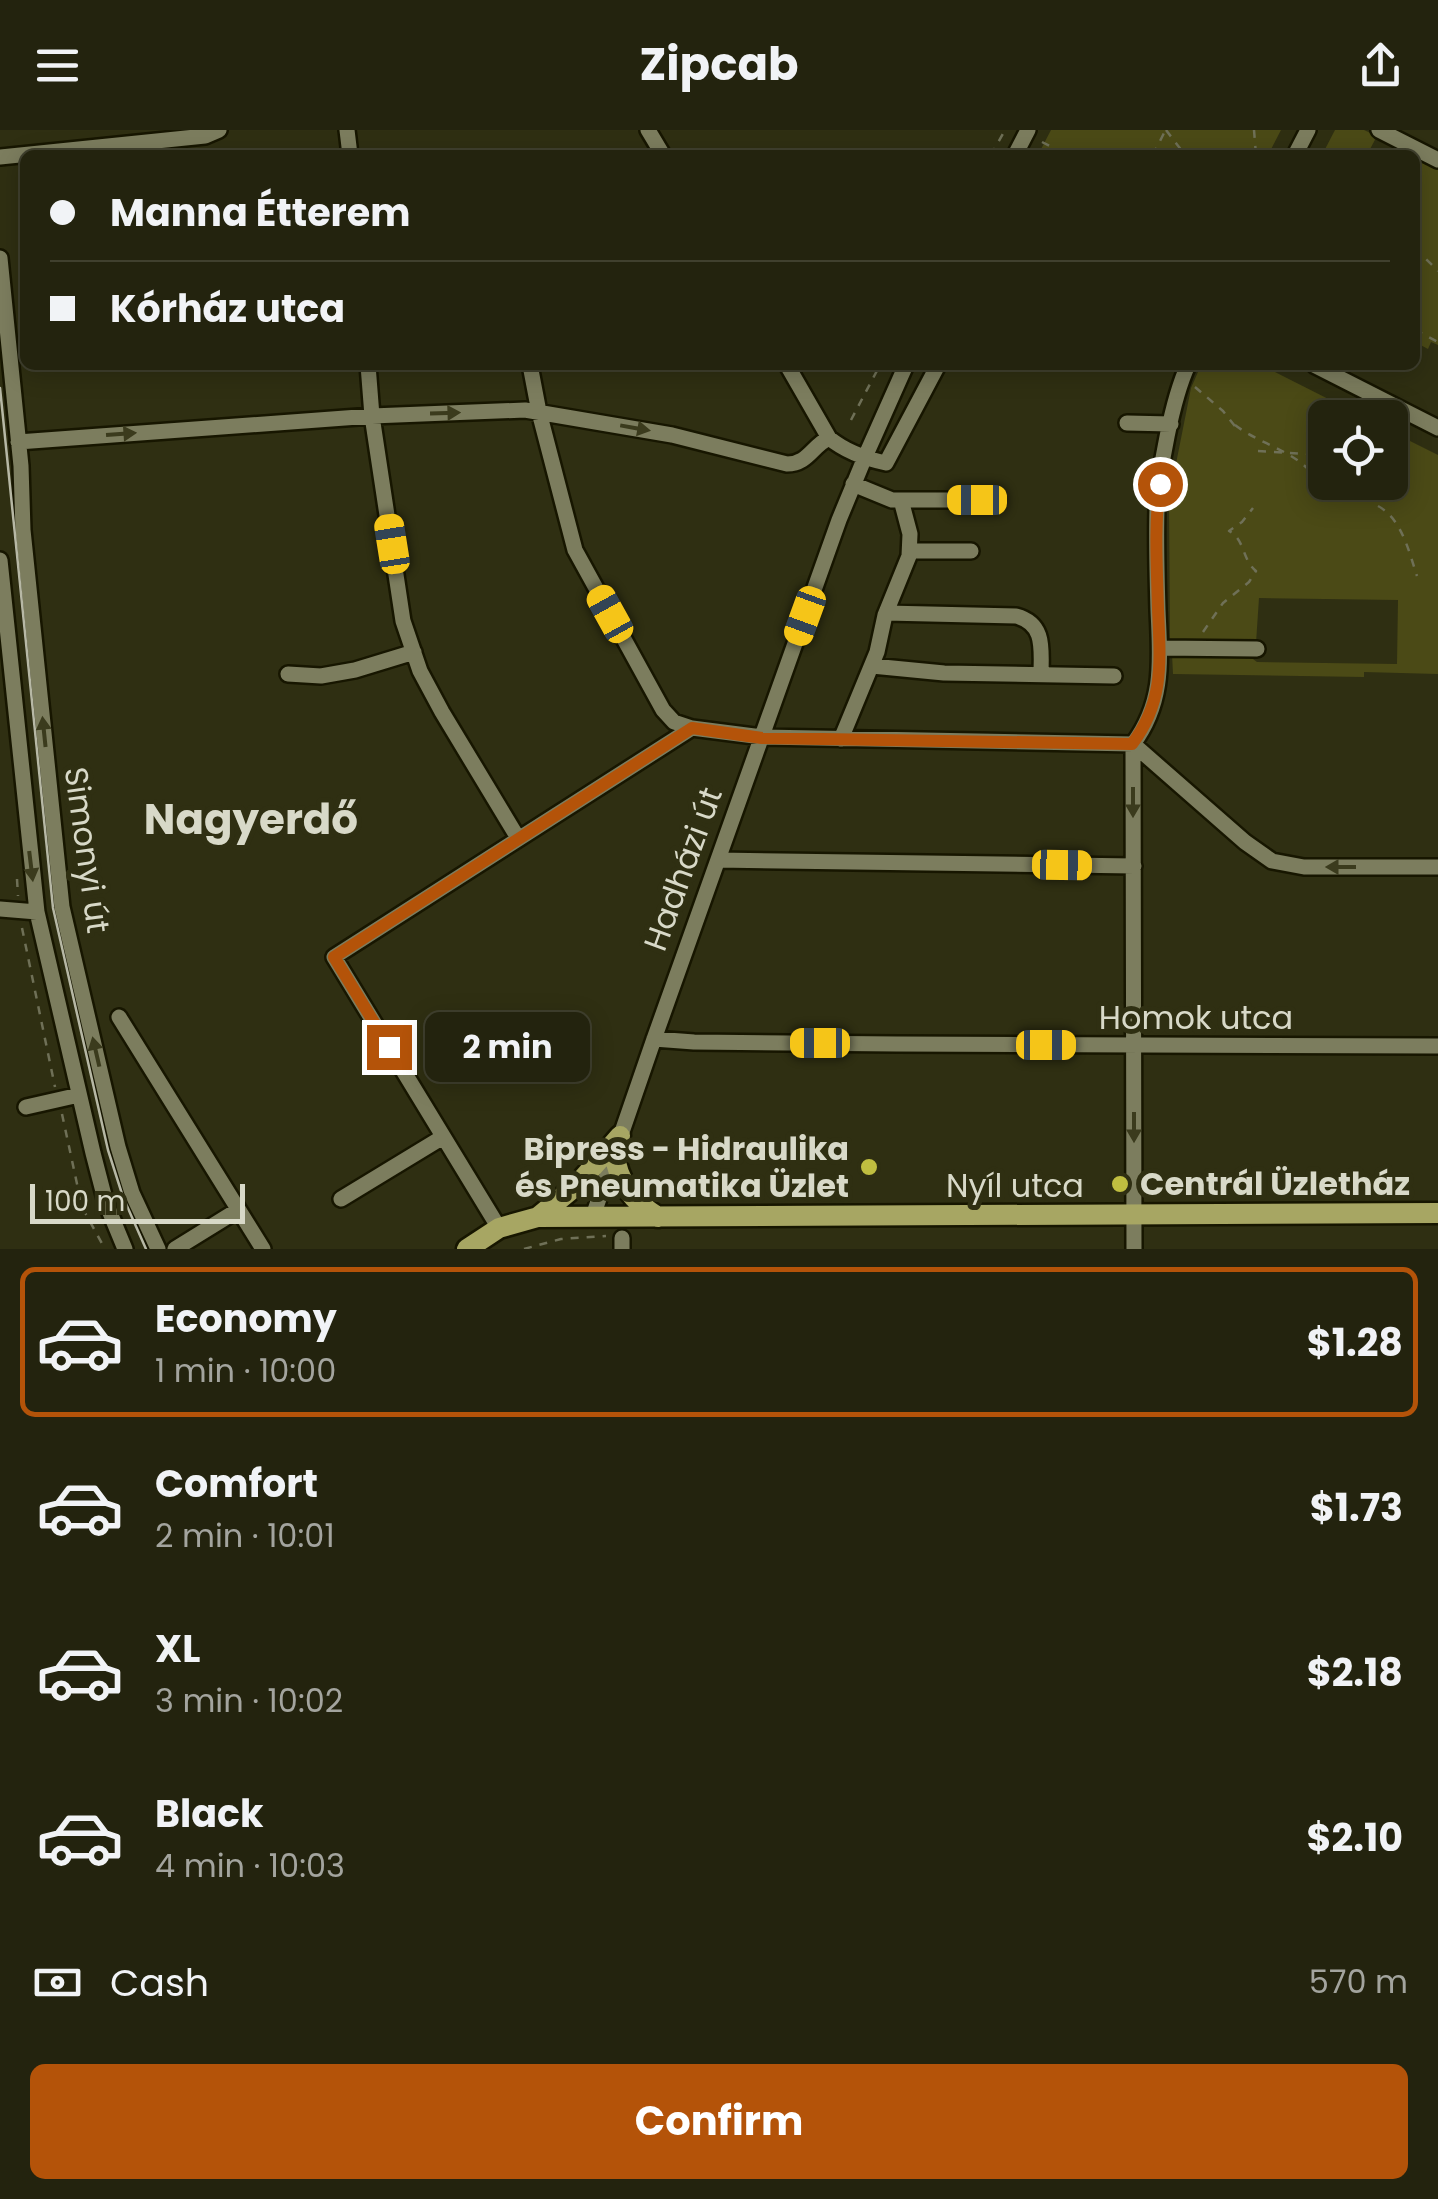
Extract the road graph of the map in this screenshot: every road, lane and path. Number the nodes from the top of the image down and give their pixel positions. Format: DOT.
graph roads {
  1 [pos="219,130"];
  2 [pos="1166,130"];
  3 [pos="1379,130"];
  4 [pos="1042,142"];
  5 [pos="75,150"];
  6 [pos="1057,150"];
  7 [pos="1181,150"];
  8 [pos="1418,150"];
  9 [pos="1420,253"];
  10 [pos="0,258"];
  11 [pos="1438,271"];
  12 [pos="368,370"];
  13 [pos="531,370"];
  14 [pos="790,370"];
  15 [pos="877,370"];
  16 [pos="904,370"];
  17 [pos="935,370"];
  18 [pos="1186,370"];
  19 [pos="1324,370"];
  20 [pos="1191,382"];
  21 [pos="538,412"];
  22 [pos="372,416"];
  23 [pos="851,420"];
  24 [pos="1127,423"];
  25 [pos="1171,424"];
  26 [pos="1438,428"];
  27 [pos="829,438"];
  28 [pos="18,442"];
  29 [pos="1258,451"];
  30 [pos="1290,454"];
  31 [pos="1308,455"];
  32 [pos="864,457"];
  33 [pos="1308,468"];
  34 [pos="853,484"];
  35 [pos="900,500"];
  36 [pos="977,500"];
  37 [pos="1378,506"];
  38 [pos="1253,508"];
  39 [pos="910,551"];
  40 [pos="971,551"];
  41 [pos="1139,553"];
  42 [pos="1158,553"];
  43 [pos="0,560"];
  44 [pos="1417,576"];
  45 [pos="1218,610"];
  46 [pos="886,613"];
  47 [pos="1160,648"];
  48 [pos="1258,649"];
  49 [pos="414,652"];
  50 [pos="872,666"];
  51 [pos="288,674"];
  52 [pos="1041,675"];
  53 [pos="1114,676"];
  54 [pos="692,728"];
  55 [pos="762,738"];
  56 [pos="840,739"];
  57 [pos="1132,744"];
  58 [pos="518,838"];
  59 [pos="718,860"];
  60 [pos="1134,866"];
  61 [pos="1438,867"];
  62 [pos="0,909"];
  63 [pos="36,912"];
  64 [pos="119,1017"];
  65 [pos="654,1039"];
  66 [pos="1134,1046"];
  67 [pos="1438,1046"];
  68 [pos="79,1096"];
  69 [pos="26,1107"];
  70 [pos="443,1136"];
  71 [pos="617,1144"];
  72 [pos="341,1199"];
  73 [pos="238,1210"];
  74 [pos="1438,1213"];
  75 [pos="1134,1215"];
  76 [pos="538,1216"];
  77 [pos="593,1216"];
  78 [pos="658,1216"];
  79 [pos="499,1228"];
  80 [pos="618,1241"];
  81 [pos="125,1249"];
  82 [pos="158,1249"];
  83 [pos="174,1249"];
  84 [pos="263,1249"];
  85 [pos="467,1249"];
  86 [pos="524,1249"];
  87 [pos="1134,1249"];
  1 -- 5 [label="street"];
  2 -- 7 [label="path"];
  3 -- 8 [label="street"];
  4 -- 6 [label="path"];
  9 -- 11 [label="path"];
  10 -- 28 [label="street, Simonyi út"];
  12 -- 22 [label="street"];
  13 -- 21 [label="street"];
  14 -- 27 [label="street"];
  15 -- 23 [label="path"];
  16 -- 32 [label="street, Hadházi út"];
  17 -- 32 [label="street"];
  18 -- 25 [label="street"];
  19 -- 26 [label="street"];
  20 -- 30 [label="path"];
  22 -- 21 [label="street, one-way"];
  21 -- 27 [label="street, one-way"];
  21 -- 54 [label="street"];
  28 -- 22 [label="street, one-way"];
  22 -- 49 [label="street"];
  24 -- 25 [label="street"];
  25 -- 42 [label="street"];
  27 -- 32 [label="street"];
  82 -- 28 [label="street, Simonyi út, one-way"];
  29 -- 30 [label="path"];
  30 -- 31 [label="path"];
  30 -- 33 [label="path"];
  32 -- 34 [label="street, Hadházi út"];
  34 -- 35 [label="street"];
  34 -- 55 [label="street, Hadházi út"];
  35 -- 36 [label="street"];
  35 -- 39 [label="street"];
  37 -- 44 [label="path"];
  38 -- 45 [label="path"];
  39 -- 40 [label="street"];
  39 -- 46 [label="street"];
  41 -- 42 [label="street"];
  42 -- 47 [label="street"];
  43 -- 63 [label="street, Simonyi út, one-way"];
  46 -- 50 [label="street"];
  46 -- 52 [label="street"];
  47 -- 48 [label="street"];
  47 -- 57 [label="street"];
  49 -- 51 [label="street"];
  49 -- 58 [label="street"];
  50 -- 52 [label="street"];
  50 -- 56 [label="street"];
  52 -- 53 [label="street"];
  54 -- 55 [label="street"];
  54 -- 58 [label="street"];
  55 -- 56 [label="street"];
  55 -- 59 [label="street, Hadházi út"];
  56 -- 57 [label="street"];
  57 -- 60 [label="street, one-way"];
  61 -- 57 [label="street, one-way"];
  58 -- 70 [label="street"];
  59 -- 60 [label="street"];
  59 -- 65 [label="street, Hadházi út"];
  60 -- 66 [label="street"];
  62 -- 63 [label="street"];
  63 -- 68 [label="street, Simonyi út"];
  64 -- 73 [label="street"];
  65 -- 66 [label="street, Homok utca"];
  65 -- 71 [label="street, Hadházi út"];
  66 -- 67 [label="street, Homok utca"];
  66 -- 75 [label="street, one-way"];
  68 -- 69 [label="street"];
  68 -- 81 [label="street, Simonyi út"];
  70 -- 72 [label="street"];
  70 -- 79 [label="street"];
  71 -- 76 [label="main road"];
  71 -- 77 [label="street, Hadházi út"];
  71 -- 78 [label="main road"];
  73 -- 83 [label="street"];
  73 -- 84 [label="street"];
  74 -- 75 [label="main road, Nyíl utca"];
  75 -- 78 [label="main road, Nyíl utca"];
  75 -- 87 [label="street"];
  76 -- 77 [label="main road"];
  76 -- 79 [label="main road"];
  77 -- 78 [label="main road, Nyíl utca"];
  79 -- 85 [label="main road"];
  80 -- 86 [label="path"];
}
